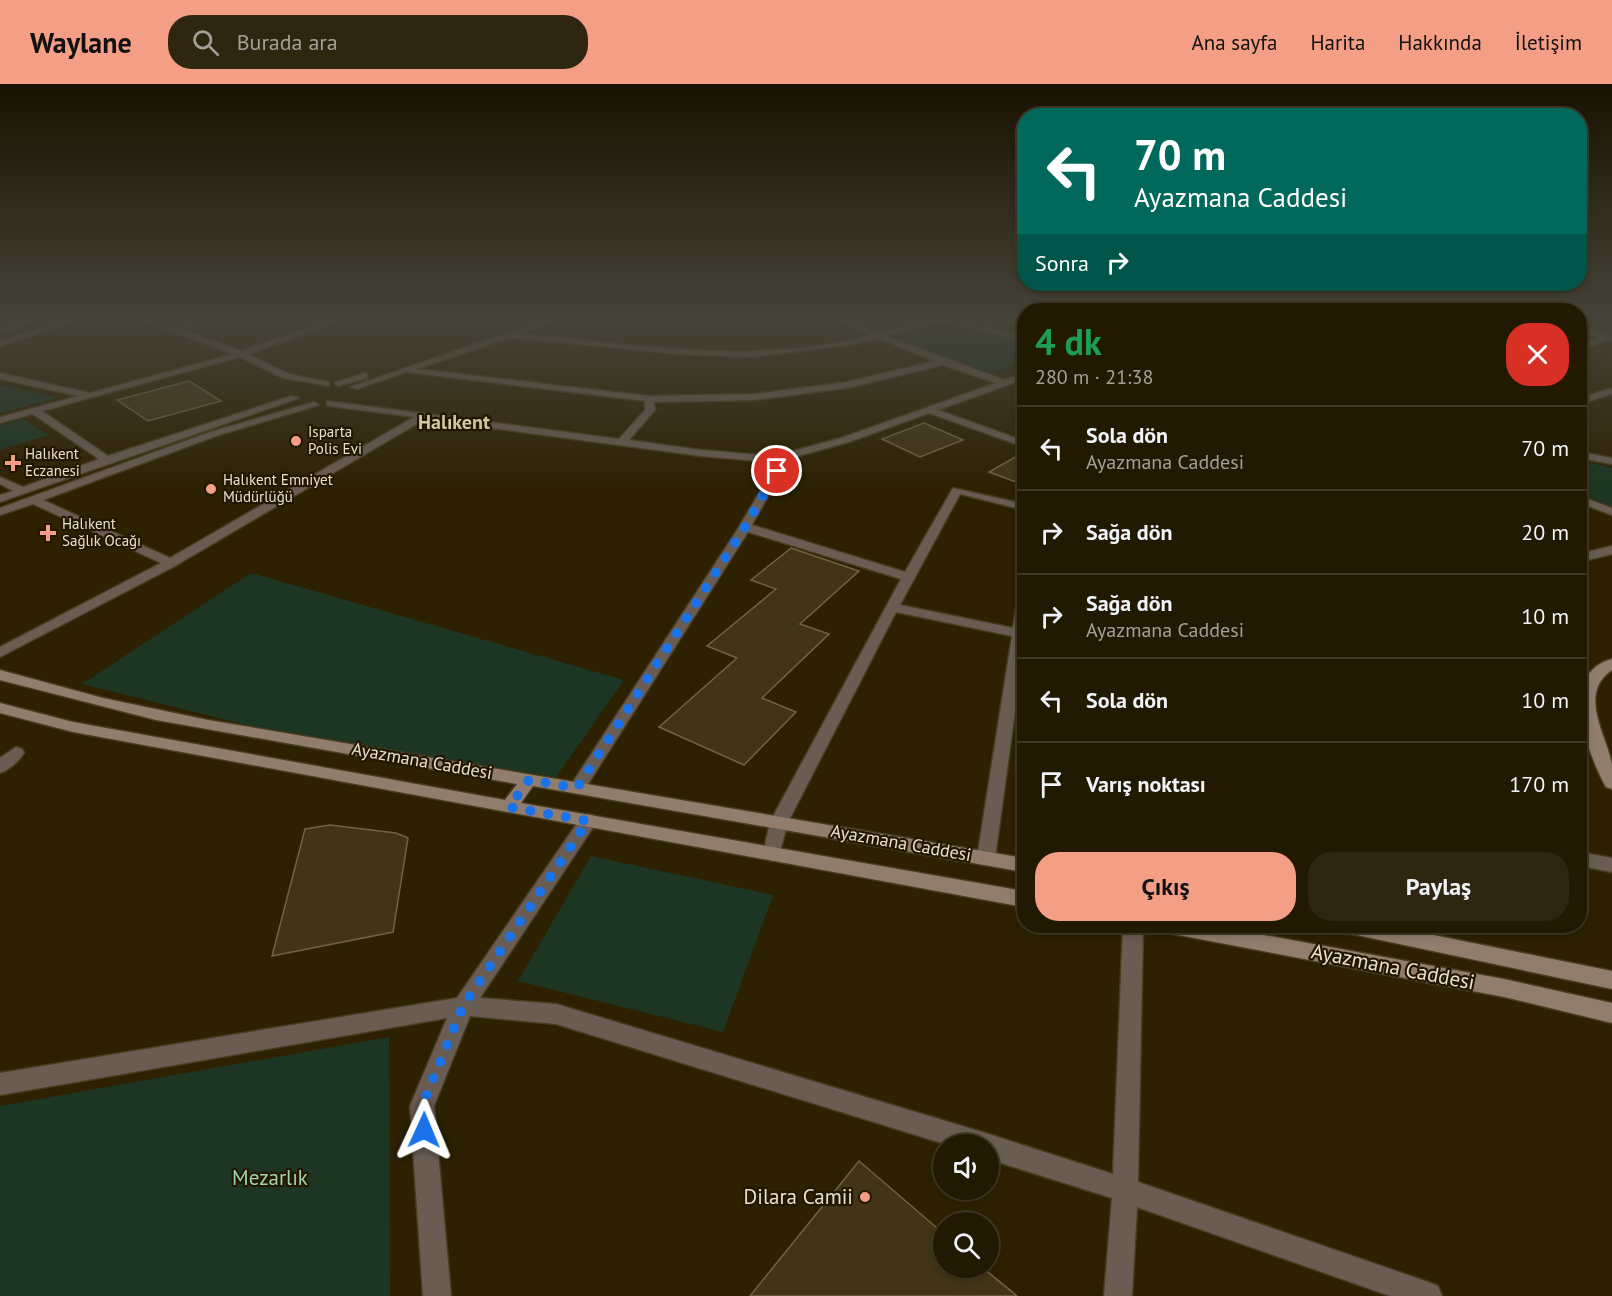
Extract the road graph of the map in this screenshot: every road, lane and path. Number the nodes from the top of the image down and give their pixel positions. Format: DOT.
graph roads {
  1 [pos="0,376"];
  2 [pos="164,376"];
  3 [pos="286,376"];
  4 [pos="365,376"];
  5 [pos="395,376"];
  6 [pos="453,376"];
  7 [pos="887,376"];
  8 [pos="983,376"];
  9 [pos="1017,378"];
  10 [pos="338,383"];
  11 [pos="1004,383"];
  12 [pos="326,384"];
  13 [pos="1612,391"];
  14 [pos="359,393"];
  15 [pos="91,396"];
  16 [pos="295,396"];
  17 [pos="649,399"];
  18 [pos="1587,399"];
  19 [pos="330,403"];
  20 [pos="314,405"];
  21 [pos="386,409"];
  22 [pos="929,410"];
  23 [pos="35,411"];
  24 [pos="425,415"];
  25 [pos="0,420"];
  26 [pos="1017,441"];
  27 [pos="621,443"];
  28 [pos="1587,456"];
  29 [pos="774,459"];
  30 [pos="106,460"];
  31 [pos="1612,461"];
  32 [pos="0,480"];
  33 [pos="22,491"];
  34 [pos="0,499"];
  35 [pos="34,500"];
  36 [pos="1587,503"];
  37 [pos="1017,505"];
  38 [pos="0,512"];
  39 [pos="1612,512"];
  40 [pos="745,527"];
  41 [pos="1612,550"];
  42 [pos="1587,556"];
  43 [pos="171,563"];
  44 [pos="908,577"];
  45 [pos="892,608"];
  46 [pos="1017,633"];
  47 [pos="0,653"];
  48 [pos="1017,654"];
  49 [pos="1612,663"];
  50 [pos="0,675"];
  51 [pos="1587,676"];
  52 [pos="1587,680"];
  53 [pos="0,708"];
  54 [pos="16,753"];
  55 [pos="0,767"];
  56 [pos="1610,774"];
  57 [pos="529,780"];
  58 [pos="577,788"];
  59 [pos="509,807"];
  60 [pos="588,821"];
  61 [pos="779,822"];
  62 [pos="772,854"];
  63 [pos="986,858"];
  64 [pos="1587,860"];
  65 [pos="1017,864"];
  66 [pos="1612,865"];
  67 [pos="1017,897"];
  68 [pos="1133,933"];
  69 [pos="1210,933"];
  70 [pos="1386,933"];
  71 [pos="1612,980"];
  72 [pos="463,1006"];
  73 [pos="1612,1013"];
  74 [pos="0,1084"];
  75 [pos="949,1134"];
  76 [pos="999,1150"];
  77 [pos="1125,1190"];
  78 [pos="437,1296"];
  79 [pos="1118,1296"];
  80 [pos="1428,1296"];
  1 -- 15 [label="street"];
  2 -- 15 [label="street"];
  3 -- 12 [label="street"];
  3 -- 16 [label="street"];
  4 -- 10 [label="street"];
  5 -- 14 [label="street"];
  6 -- 17 [label="street"];
  7 -- 17 [label="street"];
  8 -- 11 [label="street"];
  9 -- 11 [label="street"];
  10 -- 12 [label="street"];
  10 -- 14 [label="street"];
  11 -- 22 [label="street"];
  12 -- 16 [label="street"];
  13 -- 18 [label="street"];
  14 -- 19 [label="street"];
  14 -- 21 [label="street"];
  15 -- 23 [label="street"];
  16 -- 20 [label="street"];
  16 -- 30 [label="street"];
  17 -- 27 [label="street"];
  19 -- 20 [label="street"];
  19 -- 21 [label="street"];
  20 -- 35 [label="street"];
  21 -- 24 [label="street"];
  22 -- 26 [label="street"];
  22 -- 29 [label="street"];
  23 -- 25 [label="street"];
  23 -- 30 [label="street"];
  24 -- 27 [label="street"];
  24 -- 43 [label="street"];
  27 -- 29 [label="street"];
  28 -- 31 [label="street"];
  29 -- 40 [label="street"];
  30 -- 33 [label="street"];
  32 -- 33 [label="street"];
  33 -- 34 [label="street"];
  35 -- 38 [label="street"];
  35 -- 43 [label="street"];
  36 -- 39 [label="street"];
  37 -- 44 [label="street"];
  40 -- 44 [label="street"];
  40 -- 58 [label="street"];
  41 -- 42 [label="street"];
  43 -- 47 [label="street"];
  44 -- 45 [label="street"];
  45 -- 46 [label="street"];
  45 -- 61 [label="street"];
  48 -- 63 [label="street"];
  49 -- 51 [label="main road"];
  50 -- 57 [label="main road, Ayazmana Caddesi"];
  52 -- 56 [label="main road"];
  53 -- 59 [label="main road, Ayazmana Caddesi"];
  54 -- 55 [label="street"];
  57 -- 58 [label="main road, Ayazmana Caddesi"];
  57 -- 59 [label="main road"];
  58 -- 61 [label="main road, Ayazmana Caddesi"];
  59 -- 60 [label="main road, Ayazmana Caddesi"];
  60 -- 62 [label="main road, Ayazmana Caddesi"];
  60 -- 72 [label="street"];
  61 -- 62 [label="street"];
  61 -- 63 [label="main road, Ayazmana Caddesi"];
  62 -- 67 [label="main road, Ayazmana Caddesi"];
  63 -- 65 [label="main road, Ayazmana Caddesi"];
  64 -- 66 [label="street"];
  68 -- 77 [label="street"];
  69 -- 73 [label="main road, Ayazmana Caddesi"];
  70 -- 71 [label="main road, Ayazmana Caddesi"];
  72 -- 74 [label="street"];
  72 -- 75 [label="street"];
  72 -- 78 [label="street"];
  76 -- 77 [label="street"];
  77 -- 79 [label="street"];
  77 -- 80 [label="street"];
}
